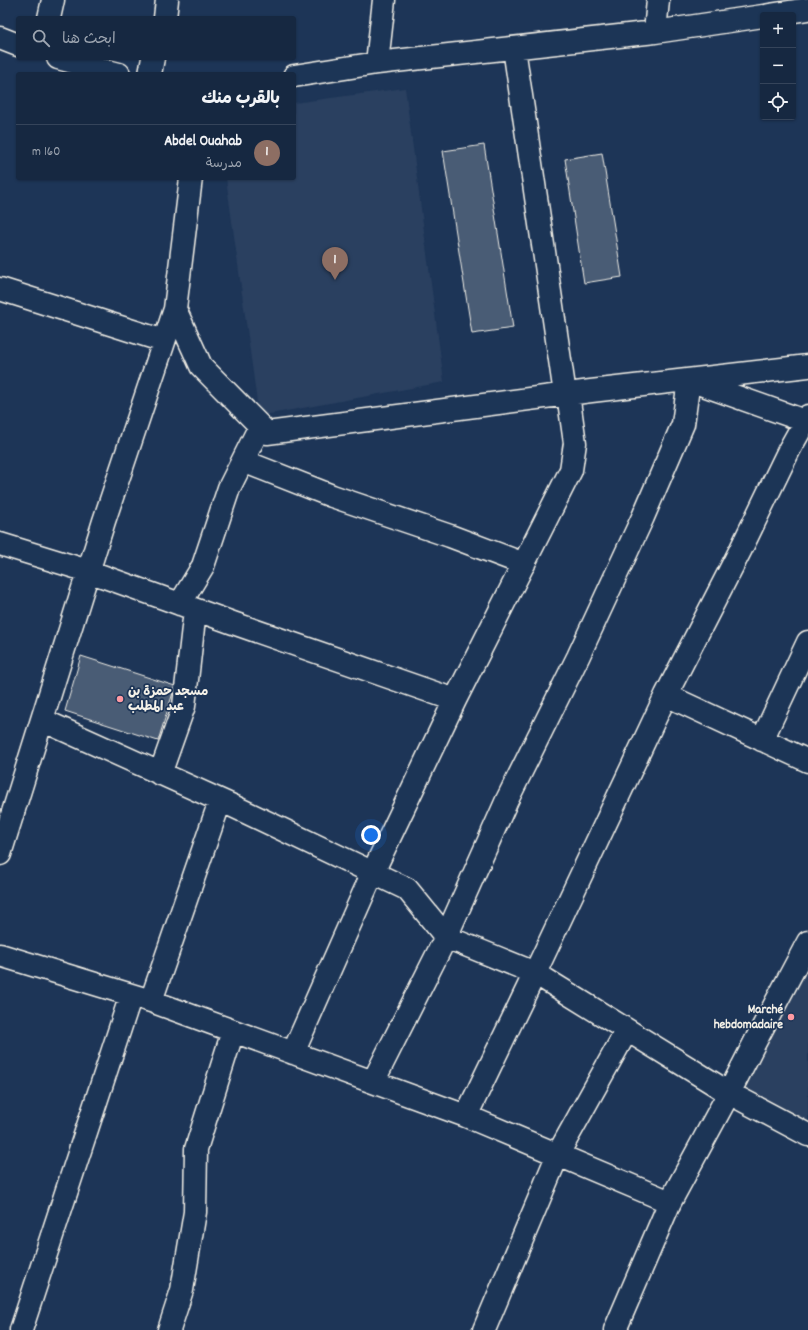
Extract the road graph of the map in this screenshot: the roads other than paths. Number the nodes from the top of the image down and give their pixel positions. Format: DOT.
graph roads {
  1 [pos="53,0"];
  2 [pos="167,0"];
  3 [pos="384,0"];
  4 [pos="658,0"];
  5 [pos="808,9"];
  6 [pos="788,12"];
  7 [pos="49,16"];
  8 [pos="165,16"];
  9 [pos="760,16"];
  10 [pos="655,32"];
  11 [pos="0,38"];
  12 [pos="16,44"];
  13 [pos="514,48"];
  14 [pos="66,60"];
  15 [pos="153,60"];
  16 [pos="377,62"];
  17 [pos="111,72"];
  18 [pos="150,72"];
  19 [pos="296,76"];
  20 [pos="191,180"];
  21 [pos="0,289"];
  22 [pos="175,309"];
  23 [pos="164,341"];
  24 [pos="808,366"];
  25 [pos="689,380"];
  26 [pos="566,394"];
  27 [pos="807,419"];
  28 [pos="260,426"];
  29 [pos="243,461"];
  30 [pos="0,544"];
  31 [pos="524,564"];
  32 [pos="88,571"];
  33 [pos="188,607"];
  34 [pos="808,642"];
  35 [pos="666,695"];
  36 [pos="455,700"];
  37 [pos="42,720"];
  38 [pos="762,740"];
  39 [pos="808,761"];
  40 [pos="160,774"];
  41 [pos="220,801"];
  42 [pos="0,854"];
  43 [pos="373,872"];
  44 [pos="446,937"];
  45 [pos="808,942"];
  46 [pos="0,955"];
  47 [pos="536,973"];
  48 [pos="130,995"];
  49 [pos="151,1001"];
  50 [pos="627,1030"];
  51 [pos="233,1031"];
  52 [pos="293,1053"];
  53 [pos="373,1082"];
  54 [pos="729,1093"];
  55 [pos="466,1116"];
  56 [pos="808,1135"];
  57 [pos="558,1154"];
  58 [pos="670,1202"];
  59 [pos="21,1330"];
  60 [pos="169,1330"];
  61 [pos="484,1330"];
  62 [pos="615,1330"];
  1 -- 7 [label="street"];
  2 -- 8 [label="street"];
  3 -- 16 [label="street"];
  4 -- 10 [label="street"];
  5 -- 6 [label="street"];
  9 -- 10 [label="street"];
  10 -- 13 [label="street"];
  11 -- 12 [label="street"];
  13 -- 16 [label="street"];
  13 -- 26 [label="street"];
  14 -- 17 [label="street"];
  15 -- 18 [label="street"];
  16 -- 19 [label="street"];
  20 -- 22 [label="street"];
  21 -- 23 [label="street"];
  22 -- 23 [label="street"];
  22 -- 28 [label="street"];
  23 -- 32 [label="street"];
  24 -- 25 [label="street"];
  25 -- 26 [label="street"];
  25 -- 27 [label="street"];
  25 -- 44 [label="street"];
  26 -- 28 [label="street"];
  26 -- 31 [label="street"];
  27 -- 35 [label="street"];
  28 -- 29 [label="street"];
  29 -- 31 [label="street"];
  29 -- 33 [label="street"];
  30 -- 32 [label="street"];
  31 -- 36 [label="street"];
  32 -- 33 [label="street"];
  32 -- 37 [label="street"];
  33 -- 36 [label="street"];
  33 -- 40 [label="street"];
  34 -- 38 [label="street"];
  35 -- 38 [label="street"];
  35 -- 47 [label="street"];
  36 -- 43 [label="street"];
  37 -- 40 [label="street"];
  37 -- 42 [label="street"];
  38 -- 39 [label="street"];
  40 -- 41 [label="street"];
  41 -- 43 [label="street"];
  41 -- 49 [label="street"];
  43 -- 44 [label="street"];
  43 -- 52 [label="street"];
  44 -- 47 [label="street"];
  44 -- 53 [label="street"];
  45 -- 54 [label="street"];
  46 -- 48 [label="street"];
  47 -- 50 [label="street"];
  47 -- 55 [label="street"];
  48 -- 49 [label="street"];
  48 -- 59 [label="street"];
  49 -- 51 [label="street"];
  50 -- 54 [label="street"];
  50 -- 57 [label="street"];
  51 -- 52 [label="street"];
  51 -- 60 [label="street"];
  52 -- 53 [label="street"];
  53 -- 55 [label="street"];
  54 -- 56 [label="street"];
  54 -- 58 [label="street"];
  55 -- 57 [label="street"];
  57 -- 58 [label="street"];
  57 -- 61 [label="street"];
  58 -- 62 [label="street"];
}
